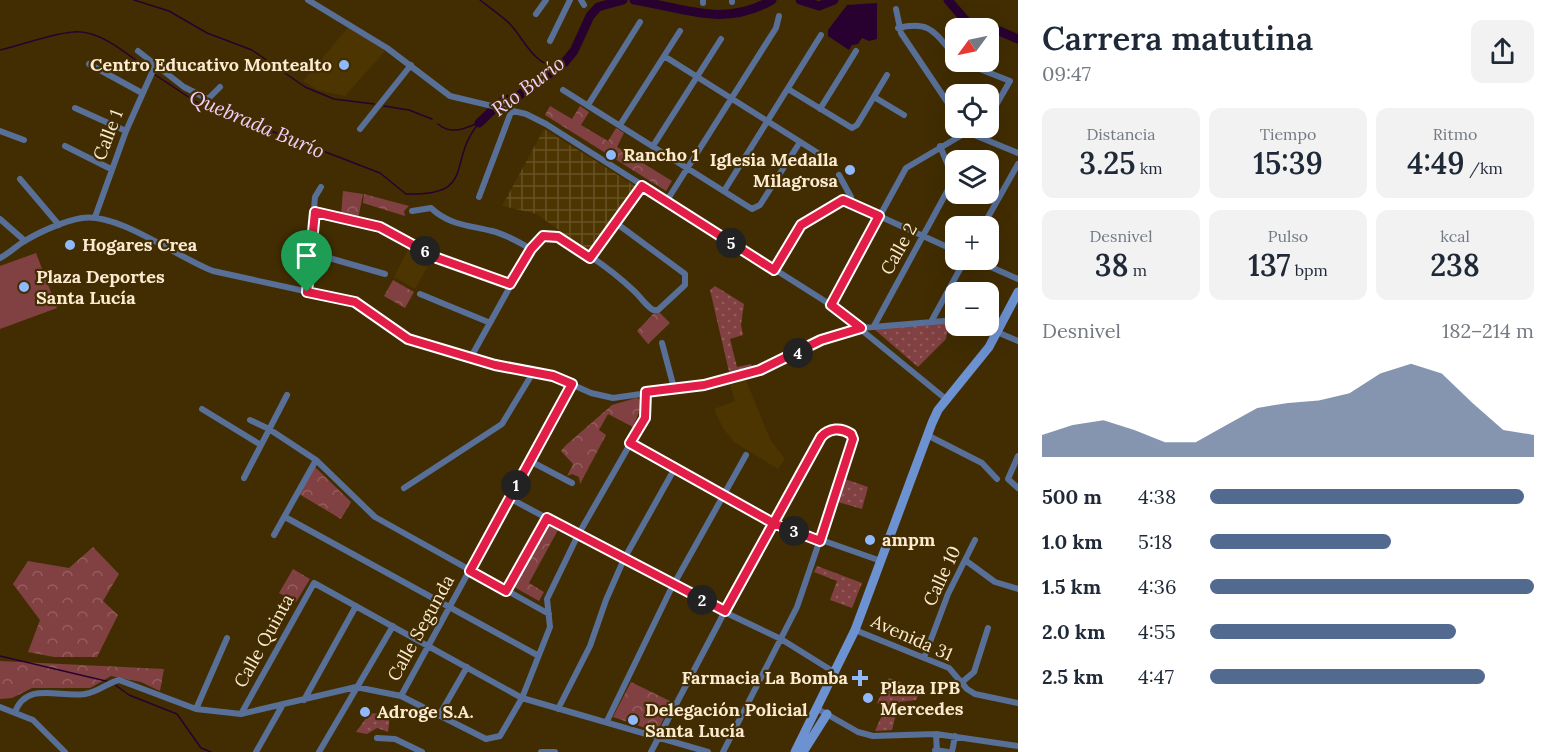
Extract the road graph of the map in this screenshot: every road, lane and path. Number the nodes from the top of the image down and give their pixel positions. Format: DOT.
graph roads {
  1 [pos="308,0"];
  2 [pos="546,0"];
  3 [pos="570,0"];
  4 [pos="896,9"];
  5 [pos="536,14"];
  6 [pos="779,16"];
  7 [pos="640,22"];
  8 [pos="898,28"];
  9 [pos="680,31"];
  10 [pos="821,35"];
  11 [pos="720,39"];
  12 [pos="550,41"];
  13 [pos="945,46"];
  14 [pos="138,51"];
  15 [pos="856,51"];
  16 [pos="664,56"];
  17 [pos="89,64"];
  18 [pos="411,65"];
  19 [pos="154,68"];
  20 [pos="987,72"];
  21 [pos="887,75"];
  22 [pos="697,76"];
  23 [pos="220,87"];
  24 [pos="788,88"];
  25 [pos="563,90"];
  26 [pos="142,93"];
  27 [pos="874,97"];
  28 [pos="732,98"];
  29 [pos="945,98"];
  30 [pos="999,100"];
  31 [pos="588,105"];
  32 [pos="75,108"];
  33 [pos="820,109"];
  34 [pos="511,112"];
  35 [pos="904,115"];
  36 [pos="768,122"];
  37 [pos="620,125"];
  38 [pos="360,129"];
  39 [pos="0,131"];
  40 [pos="126,131"];
  41 [pos="952,138"];
  42 [pos="984,138"];
  43 [pos="24,140"];
  44 [pos="800,142"];
  45 [pos="65,146"];
  46 [pos="653,146"];
  47 [pos="940,146"];
  48 [pos="1018,153"];
  49 [pos="821,155"];
  50 [pos="1018,164"];
  51 [pos="687,168"];
  52 [pos="111,169"];
  53 [pos="838,175"];
  54 [pos="20,179"];
  55 [pos="642,186"];
  56 [pos="321,187"];
  57 [pos="724,191"];
  58 [pos="479,196"];
  59 [pos="843,200"];
  60 [pos="666,202"];
  61 [pos="412,211"];
  62 [pos="315,212"];
  63 [pos="879,216"];
  64 [pos="989,216"];
  65 [pos="95,217"];
  66 [pos="0,219"];
  67 [pos="616,223"];
  68 [pos="59,225"];
  69 [pos="922,237"];
  70 [pos="24,241"];
  71 [pos="945,246"];
  72 [pos="531,249"];
  73 [pos="312,253"];
  74 [pos="0,258"];
  75 [pos="590,258"];
  76 [pos="774,270"];
  77 [pos="959,270"];
  78 [pos="998,270"];
  79 [pos="385,274"];
  80 [pos="1018,279"];
  81 [pos="510,284"];
  82 [pos="307,292"];
  83 [pos="1018,292"];
  84 [pos="420,294"];
  85 [pos="831,305"];
  86 [pos="932,320"];
  87 [pos="945,320"];
  88 [pos="488,322"];
  89 [pos="874,326"];
  90 [pos="999,327"];
  91 [pos="861,328"];
  92 [pos="999,334"];
  93 [pos="994,336"];
  94 [pos="1018,341"];
  95 [pos="662,343"];
  96 [pos="471,357"];
  97 [pos="534,372"];
  98 [pos="572,384"];
  99 [pos="674,388"];
  100 [pos="646,392"];
  101 [pos="287,395"];
  102 [pos="946,400"];
  103 [pos="202,409"];
  104 [pos="250,420"];
  105 [pos="269,429"];
  106 [pos="927,435"];
  107 [pos="630,443"];
  108 [pos="261,445"];
  109 [pos="737,454"];
  110 [pos="1018,456"];
  111 [pos="316,460"];
  112 [pos="530,461"];
  113 [pos="675,468"];
  114 [pos="244,478"];
  115 [pos="997,479"];
  116 [pos="572,483"];
  117 [pos="404,488"];
  118 [pos="1018,488"];
  119 [pos="724,495"];
  120 [pos="509,498"];
  121 [pos="285,517"];
  122 [pos="547,518"];
  123 [pos="773,523"];
  124 [pos="274,535"];
  125 [pos="578,535"];
  126 [pos="975,540"];
  127 [pos="820,541"];
  128 [pos="624,559"];
  129 [pos="965,560"];
  130 [pos="881,561"];
  131 [pos="470,571"];
  132 [pos="674,586"];
  133 [pos="1018,590"];
  134 [pos="506,591"];
  135 [pos="356,606"];
  136 [pos="450,608"];
  137 [pos="725,611"];
  138 [pos="551,615"];
  139 [pos="393,626"];
  140 [pos="988,628"];
  141 [pos="855,630"];
  142 [pos="227,638"];
  143 [pos="781,639"];
  144 [pos="429,646"];
  145 [pos="537,655"];
  146 [pos="924,658"];
  147 [pos="466,667"];
  148 [pos="834,672"];
  149 [pos="962,683"];
  150 [pos="356,687"];
  151 [pos="401,696"];
  152 [pos="522,698"];
  153 [pos="304,700"];
  154 [pos="1018,703"];
  155 [pos="282,706"];
  156 [pos="0,707"];
  157 [pos="816,708"];
  158 [pos="196,709"];
  159 [pos="558,709"];
  160 [pos="15,712"];
  161 [pos="241,714"];
  162 [pos="440,714"];
  163 [pos="827,714"];
  164 [pos="607,721"];
  165 [pos="936,734"];
  166 [pos="955,736"];
  167 [pos="377,738"];
  168 [pos="659,738"];
  169 [pos="1018,746"];
  170 [pos="936,751"];
  171 [pos="65,752"];
  172 [pos="256,752"];
  173 [pos="319,752"];
  174 [pos="422,752"];
  175 [pos="541,752"];
  176 [pos="555,752"];
  177 [pos="651,752"];
  178 [pos="708,752"];
  179 [pos="723,752"];
  180 [pos="795,752"];
  181 [pos="803,752"];
  182 [pos="950,752"];
  1 -- 18 [label="street"];
  2 -- 5 [label="street"];
  3 -- 12 [label="street"];
  4 -- 8 [label="street"];
  6 -- 28 [label="street"];
  7 -- 31 [label="street"];
  8 -- 13 [label="street"];
  8 -- 29 [label="street"];
  9 -- 16 [label="street"];
  10 -- 24 [label="street"];
  11 -- 22 [label="street"];
  14 -- 19 [label="street"];
  15 -- 33 [label="street"];
  16 -- 22 [label="street"];
  16 -- 37 [label="street"];
  17 -- 26 [label="street"];
  18 -- 34 [label="street"];
  18 -- 38 [label="street"];
  19 -- 23 [label="street"];
  19 -- 26 [label="street, Calle 1"];
  20 -- 30 [label="street"];
  21 -- 27 [label="street"];
  22 -- 28 [label="street"];
  22 -- 46 [label="street"];
  24 -- 33 [label="street"];
  24 -- 36 [label="street"];
  25 -- 31 [label="street"];
  26 -- 40 [label="street, Calle 1"];
  27 -- 33 [label="street"];
  27 -- 35 [label="street"];
  28 -- 36 [label="street"];
  28 -- 51 [label="street"];
  31 -- 37 [label="street"];
  32 -- 40 [label="street"];
  34 -- 55 [label="street"];
  34 -- 58 [label="street"];
  36 -- 44 [label="street"];
  36 -- 57 [label="street"];
  37 -- 46 [label="street"];
  39 -- 43 [label="street"];
  40 -- 52 [label="street, Calle 1"];
  41 -- 47 [label="street"];
  42 -- 48 [label="street"];
  44 -- 49 [label="street"];
  44 -- 57 [label="street"];
  45 -- 52 [label="street"];
  46 -- 51 [label="street"];
  47 -- 63 [label="street"];
  47 -- 69 [label="street, Calle 2"];
  50 -- 64 [label="street"];
  51 -- 57 [label="street"];
  51 -- 60 [label="street"];
  52 -- 65 [label="street, Calle 1"];
  53 -- 59 [label="street"];
  54 -- 68 [label="street"];
  55 -- 60 [label="street"];
  55 -- 67 [label="street"];
  56 -- 62 [label="street"];
  59 -- 63 [label="street"];
  59 -- 76 [label="street"];
  60 -- 76 [label="street"];
  61 -- 72 [label="street"];
  62 -- 73 [label="street"];
  62 -- 81 [label="street"];
  63 -- 69 [label="street"];
  63 -- 85 [label="street"];
  65 -- 68 [label="street"];
  65 -- 82 [label="street"];
  66 -- 70 [label="street"];
  67 -- 75 [label="street"];
  67 -- 75 [label="street"];
  68 -- 70 [label="street"];
  69 -- 71 [label="street"];
  69 -- 89 [label="street, Calle 2"];
  70 -- 74 [label="street"];
  72 -- 75 [label="street"];
  72 -- 81 [label="street"];
  73 -- 79 [label="street"];
  73 -- 82 [label="street"];
  76 -- 85 [label="street"];
  77 -- 86 [label="street"];
  78 -- 80 [label="street"];
  81 -- 88 [label="street"];
  82 -- 96 [label="street"];
  83 -- 90 [label="main road"];
  84 -- 88 [label="street"];
  85 -- 91 [label="street"];
  86 -- 87 [label="street"];
  86 -- 89 [label="street"];
  88 -- 96 [label="street"];
  89 -- 91 [label="street"];
  91 -- 99 [label="street"];
  91 -- 102 [label="street"];
  92 -- 94 [label="street"];
  93 -- 102 [label="main road"];
  95 -- 99 [label="street"];
  96 -- 97 [label="street"];
  97 -- 98 [label="street"];
  97 -- 117 [label="street"];
  98 -- 100 [label="street"];
  98 -- 112 [label="street, Calle Segunda"];
  99 -- 100 [label="street"];
  100 -- 107 [label="street"];
  101 -- 105 [label="street"];
  102 -- 106 [label="main road"];
  103 -- 108 [label="street"];
  104 -- 105 [label="street"];
  105 -- 108 [label="street"];
  105 -- 111 [label="street"];
  106 -- 115 [label="street"];
  106 -- 130 [label="main road"];
  107 -- 113 [label="street"];
  107 -- 125 [label="street"];
  108 -- 114 [label="street"];
  109 -- 119 [label="street"];
  110 -- 118 [label="street"];
  111 -- 121 [label="street"];
  111 -- 131 [label="street"];
  112 -- 116 [label="street"];
  112 -- 120 [label="street, Calle Segunda"];
  113 -- 119 [label="street"];
  113 -- 128 [label="street"];
  119 -- 123 [label="street"];
  119 -- 132 [label="street"];
  120 -- 122 [label="street"];
  120 -- 131 [label="street, Calle Segunda"];
  121 -- 124 [label="street"];
  121 -- 136 [label="street"];
  122 -- 125 [label="street"];
  122 -- 134 [label="street"];
  123 -- 127 [label="street"];
  123 -- 127 [label="street"];
  123 -- 137 [label="street"];
  125 -- 128 [label="street"];
  125 -- 138 [label="street"];
  126 -- 129 [label="street, Calle 10"];
  127 -- 130 [label="street"];
  127 -- 143 [label="street"];
  128 -- 132 [label="street"];
  128 -- 159 [label="street"];
  129 -- 133 [label="street"];
  129 -- 146 [label="street, Calle 10"];
  130 -- 141 [label="main road"];
  131 -- 134 [label="street"];
  131 -- 136 [label="street, Calle Segunda"];
  132 -- 137 [label="street"];
  132 -- 164 [label="street"];
  134 -- 138 [label="street"];
  135 -- 139 [label="street"];
  135 -- 153 [label="street"];
  135 -- 161 [label="street, Calle Quinta"];
  136 -- 144 [label="street, Calle Segunda"];
  136 -- 145 [label="street"];
  137 -- 143 [label="street"];
  137 -- 168 [label="street"];
  138 -- 145 [label="street"];
  139 -- 144 [label="street"];
  139 -- 150 [label="street"];
  140 -- 149 [label="street"];
  141 -- 146 [label="street, Avenida 31"];
  141 -- 148 [label="main road"];
  142 -- 158 [label="street"];
  143 -- 148 [label="street"];
  143 -- 179 [label="street"];
  144 -- 147 [label="street"];
  144 -- 151 [label="street, Calle Segunda"];
  145 -- 152 [label="street"];
  146 -- 149 [label="street, Avenida 31"];
  147 -- 152 [label="street"];
  147 -- 162 [label="street"];
  148 -- 157 [label="main road"];
  149 -- 154 [label="street, Avenida 31"];
  150 -- 151 [label="street"];
  150 -- 153 [label="street"];
  150 -- 173 [label="street"];
  151 -- 162 [label="street"];
  152 -- 159 [label="street"];
  152 -- 162 [label="street"];
  153 -- 155 [label="street"];
  155 -- 161 [label="street"];
  155 -- 172 [label="street"];
  156 -- 160 [label="street"];
  157 -- 163 [label="street"];
  157 -- 180 [label="main road"];
  158 -- 160 [label="street"];
  158 -- 161 [label="street"];
  159 -- 164 [label="street"];
  160 -- 171 [label="street"];
  163 -- 165 [label="street"];
  163 -- 181 [label="main road"];
  164 -- 168 [label="street"];
  165 -- 166 [label="street"];
  165 -- 170 [label="street"];
  166 -- 169 [label="street"];
  166 -- 182 [label="street"];
  167 -- 174 [label="street"];
  168 -- 177 [label="street"];
  168 -- 178 [label="street"];
  170 -- 182 [label="street"];
  175 -- 176 [label="street"];
}
